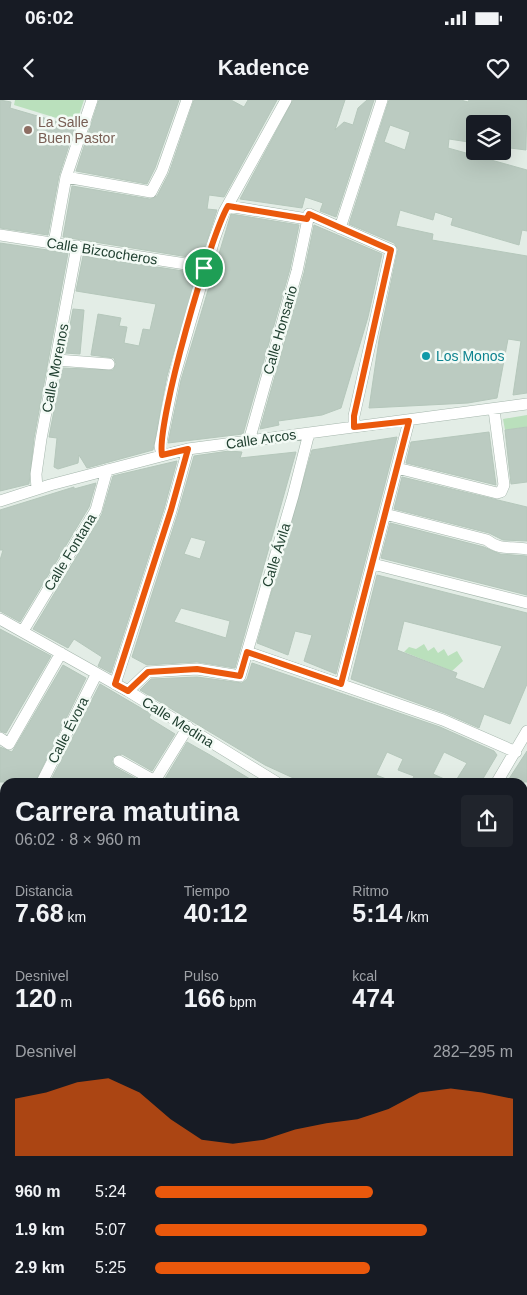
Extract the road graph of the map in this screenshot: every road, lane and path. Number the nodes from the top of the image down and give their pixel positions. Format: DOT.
graph roads {
  1 [pos="92,100"];
  2 [pos="187,100"];
  3 [pos="286,100"];
  4 [pos="382,100"];
  5 [pos="66,177"];
  6 [pos="228,206"];
  7 [pos="307,219"];
  8 [pos="340,228"];
  9 [pos="0,235"];
  10 [pos="54,243"];
  11 [pos="77,246"];
  12 [pos="204,268"];
  13 [pos="57,360"];
  14 [pos="109,364"];
  15 [pos="527,404"];
  16 [pos="494,410"];
  17 [pos="409,421"];
  18 [pos="354,427"];
  19 [pos="309,433"];
  20 [pos="249,441"];
  21 [pos="188,449"];
  22 [pos="162,455"];
  23 [pos="397,468"];
  24 [pos="108,470"];
  25 [pos="36,490"];
  26 [pos="0,501"];
  27 [pos="385,514"];
  28 [pos="527,549"];
  29 [pos="373,564"];
  30 [pos="527,603"];
  31 [pos="0,619"];
  32 [pos="23,631"];
  33 [pos="247,652"];
  34 [pos="61,653"];
  35 [pos="94,678"];
  36 [pos="115,684"];
  37 [pos="341,684"];
  38 [pos="128,691"];
  39 [pos="188,727"];
  40 [pos="527,731"];
  41 [pos="0,738"];
  42 [pos="516,752"];
  43 [pos="120,761"];
  44 [pos="44,778"];
  45 [pos="148,778"];
  46 [pos="156,778"];
  47 [pos="259,778"];
  48 [pos="499,778"];
  1 -- 5 [label="street"];
  2 -- 5 [label="street"];
  3 -- 6 [label="street"];
  4 -- 8 [label="street"];
  5 -- 10 [label="street"];
  6 -- 7 [label="street"];
  6 -- 12 [label="street"];
  7 -- 8 [label="street"];
  7 -- 20 [label="street, Calle Honsario"];
  8 -- 18 [label="street"];
  9 -- 10 [label="street, Calle Bizcocheros"];
  10 -- 11 [label="street, Calle Bizcocheros"];
  11 -- 12 [label="street, Calle Bizcocheros"];
  11 -- 13 [label="street, Calle Morenos"];
  12 -- 22 [label="street"];
  13 -- 14 [label="street"];
  13 -- 25 [label="street, Calle Morenos"];
  15 -- 16 [label="street, Calle Arcos"];
  16 -- 17 [label="street, Calle Arcos"];
  16 -- 23 [label="street"];
  17 -- 18 [label="street, Calle Arcos"];
  17 -- 23 [label="street"];
  18 -- 19 [label="street, Calle Arcos"];
  19 -- 20 [label="street, Calle Arcos"];
  19 -- 33 [label="street, Calle Ávila"];
  20 -- 21 [label="street, Calle Arcos"];
  21 -- 22 [label="street, Calle Arcos"];
  21 -- 36 [label="street"];
  22 -- 24 [label="street, Calle Arcos"];
  23 -- 27 [label="street"];
  24 -- 25 [label="street, Calle Arcos"];
  24 -- 32 [label="street, Calle Fontana"];
  25 -- 26 [label="street, Calle Arcos"];
  27 -- 28 [label="street"];
  27 -- 29 [label="street"];
  29 -- 30 [label="street"];
  29 -- 37 [label="street"];
  31 -- 32 [label="street, Calle Medina"];
  32 -- 34 [label="street, Calle Medina"];
  33 -- 37 [label="street"];
  33 -- 38 [label="street, Calle Ávila"];
  34 -- 36 [label="street, Calle Medina"];
  34 -- 41 [label="street"];
  35 -- 44 [label="street, Calle Évora"];
  36 -- 38 [label="street, Calle Medina"];
  37 -- 42 [label="street"];
  38 -- 39 [label="street, Calle Medina"];
  39 -- 46 [label="street"];
  39 -- 47 [label="street, Calle Medina"];
  40 -- 42 [label="street"];
  42 -- 48 [label="street"];
  43 -- 45 [label="street"];
}
